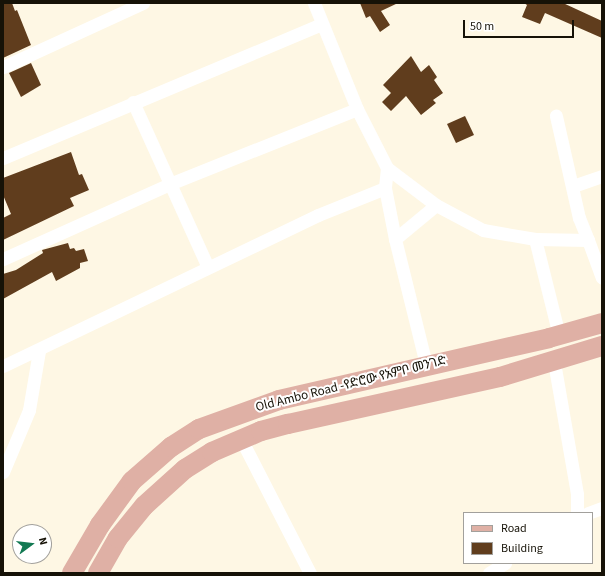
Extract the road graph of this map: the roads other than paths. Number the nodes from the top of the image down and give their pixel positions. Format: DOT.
graph roads {
  1 [pos="143,3"];
  2 [pos="314,3"];
  3 [pos="321,24"];
  4 [pos="3,67"];
  5 [pos="133,102"];
  6 [pos="357,109"];
  7 [pos="556,116"];
  8 [pos="3,158"];
  9 [pos="387,168"];
  10 [pos="602,176"];
  11 [pos="172,184"];
  12 [pos="573,186"];
  13 [pos="385,188"];
  14 [pos="436,205"];
  15 [pos="395,239"];
  16 [pos="536,239"];
  17 [pos="588,240"];
  18 [pos="3,259"];
  19 [pos="208,267"];
  20 [pos="602,278"];
  21 [pos="602,323"];
  22 [pos="559,335"];
  23 [pos="602,346"];
  24 [pos="39,351"];
  25 [pos="554,362"];
  26 [pos="426,364"];
  27 [pos="3,366"];
  28 [pos="241,439"];
  29 [pos="3,470"];
  30 [pos="602,508"];
  31 [pos="577,512"];
  32 [pos="591,512"];
  33 [pos="503,564"];
  34 [pos="72,573"];
  35 [pos="98,573"];
  36 [pos="310,573"];
  37 [pos="489,573"];
  1 -- 4 [label="street"];
  2 -- 3 [label="street"];
  3 -- 5 [label="street"];
  3 -- 6 [label="street"];
  5 -- 8 [label="street"];
  5 -- 11 [label="street"];
  6 -- 9 [label="street"];
  6 -- 11 [label="street"];
  7 -- 12 [label="street"];
  9 -- 13 [label="street"];
  9 -- 14 [label="street"];
  10 -- 12 [label="street"];
  11 -- 18 [label="street"];
  11 -- 19 [label="street"];
  12 -- 17 [label="street"];
  13 -- 15 [label="street"];
  13 -- 19 [label="street"];
  14 -- 15 [label="street"];
  14 -- 16 [label="street"];
  15 -- 26 [label="street"];
  16 -- 17 [label="street"];
  16 -- 22 [label="street"];
  17 -- 20 [label="street"];
  19 -- 24 [label="street"];
  21 -- 22 [label="main road, Old Ambo Road -የድሮው የአምቦ መንገድ"];
  22 -- 26 [label="main road, Old Ambo Road -የድሮው የአምቦ መንገድ"];
  23 -- 25 [label="main road, Old Ambo Road -የድሮው የአምቦ መንገድ"];
  24 -- 27 [label="street"];
  24 -- 29 [label="street"];
  25 -- 28 [label="main road, Old Ambo Road -የድሮው የአምቦ መንገድ"];
  25 -- 31 [label="street"];
  26 -- 34 [label="main road, Old Ambo Road -የድሮው የአምቦ መንገድ"];
  28 -- 35 [label="main road, Old Ambo Road -የድሮው የአምቦ መንገድ"];
  28 -- 36 [label="street"];
  30 -- 32 [label="street"];
  33 -- 37 [label="street"];
}
